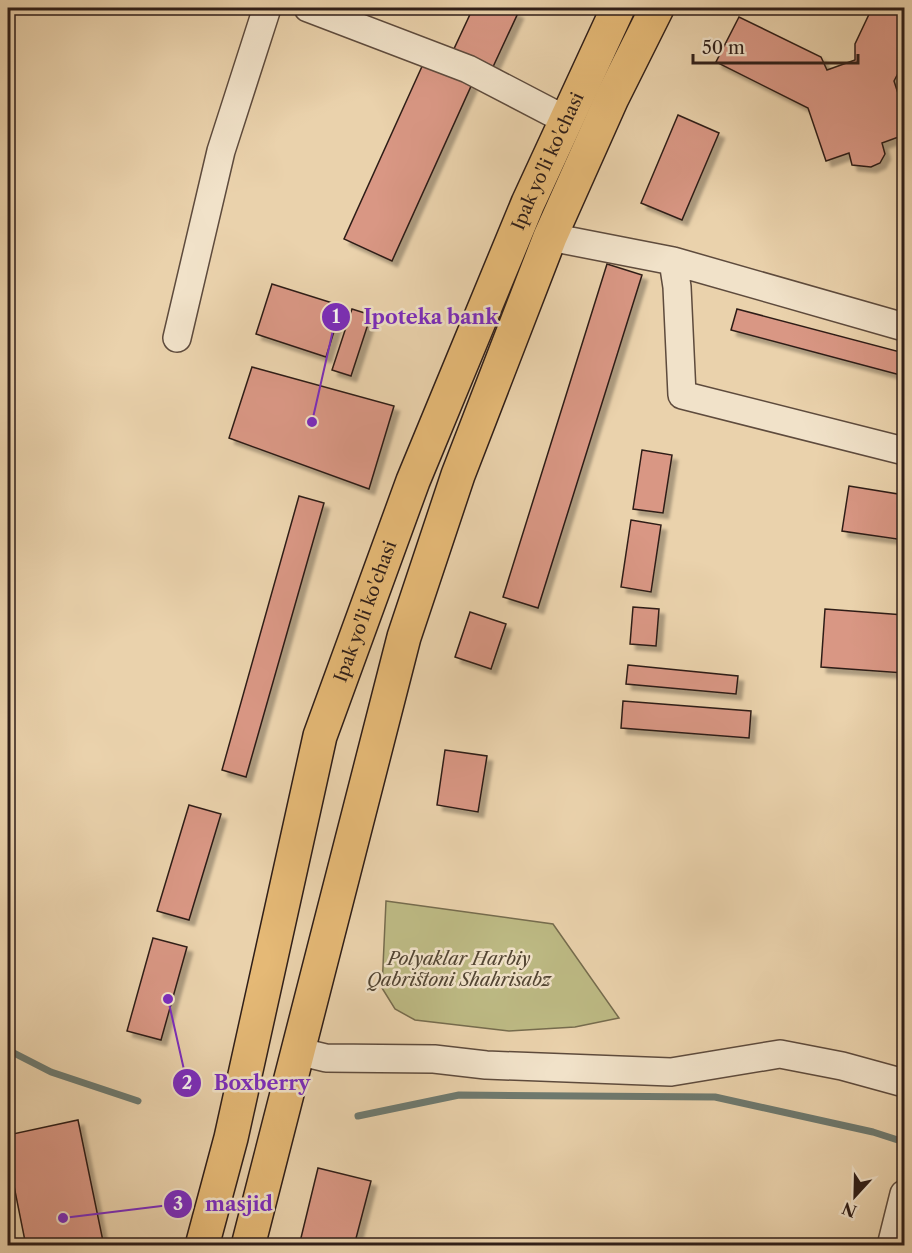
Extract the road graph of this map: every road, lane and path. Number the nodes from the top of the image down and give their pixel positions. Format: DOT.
graph roads {
  1 [pos="267,8"];
  2 [pos="308,8"];
  3 [pos="618,8"];
  4 [pos="657,8"];
  5 [pos="564,119"];
  6 [pos="550,237"];
  7 [pos="673,261"];
  8 [pos="904,327"];
  9 [pos="177,338"];
  10 [pos="904,451"];
  11 [pos="297,1052"];
  12 [pos="904,1083"];
  13 [pos="904,1194"];
  14 [pos="202,1245"];
  15 [pos="248,1245"];
  16 [pos="891,1245"];
  1 -- 9 [label="street"];
  2 -- 5 [label="street"];
  3 -- 5 [label="main road, Ipak yo'li ko'chasi"];
  4 -- 6 [label="main road, Ipak yo'li ko'chasi"];
  5 -- 14 [label="main road, Ipak yo'li ko'chasi"];
  6 -- 7 [label="street"];
  6 -- 11 [label="main road, Ipak yo'li ko'chasi"];
  7 -- 8 [label="street"];
  7 -- 10 [label="street"];
  11 -- 12 [label="street"];
  11 -- 15 [label="main road, Ipak yo'li ko'chasi"];
  13 -- 16 [label="street"];
}
